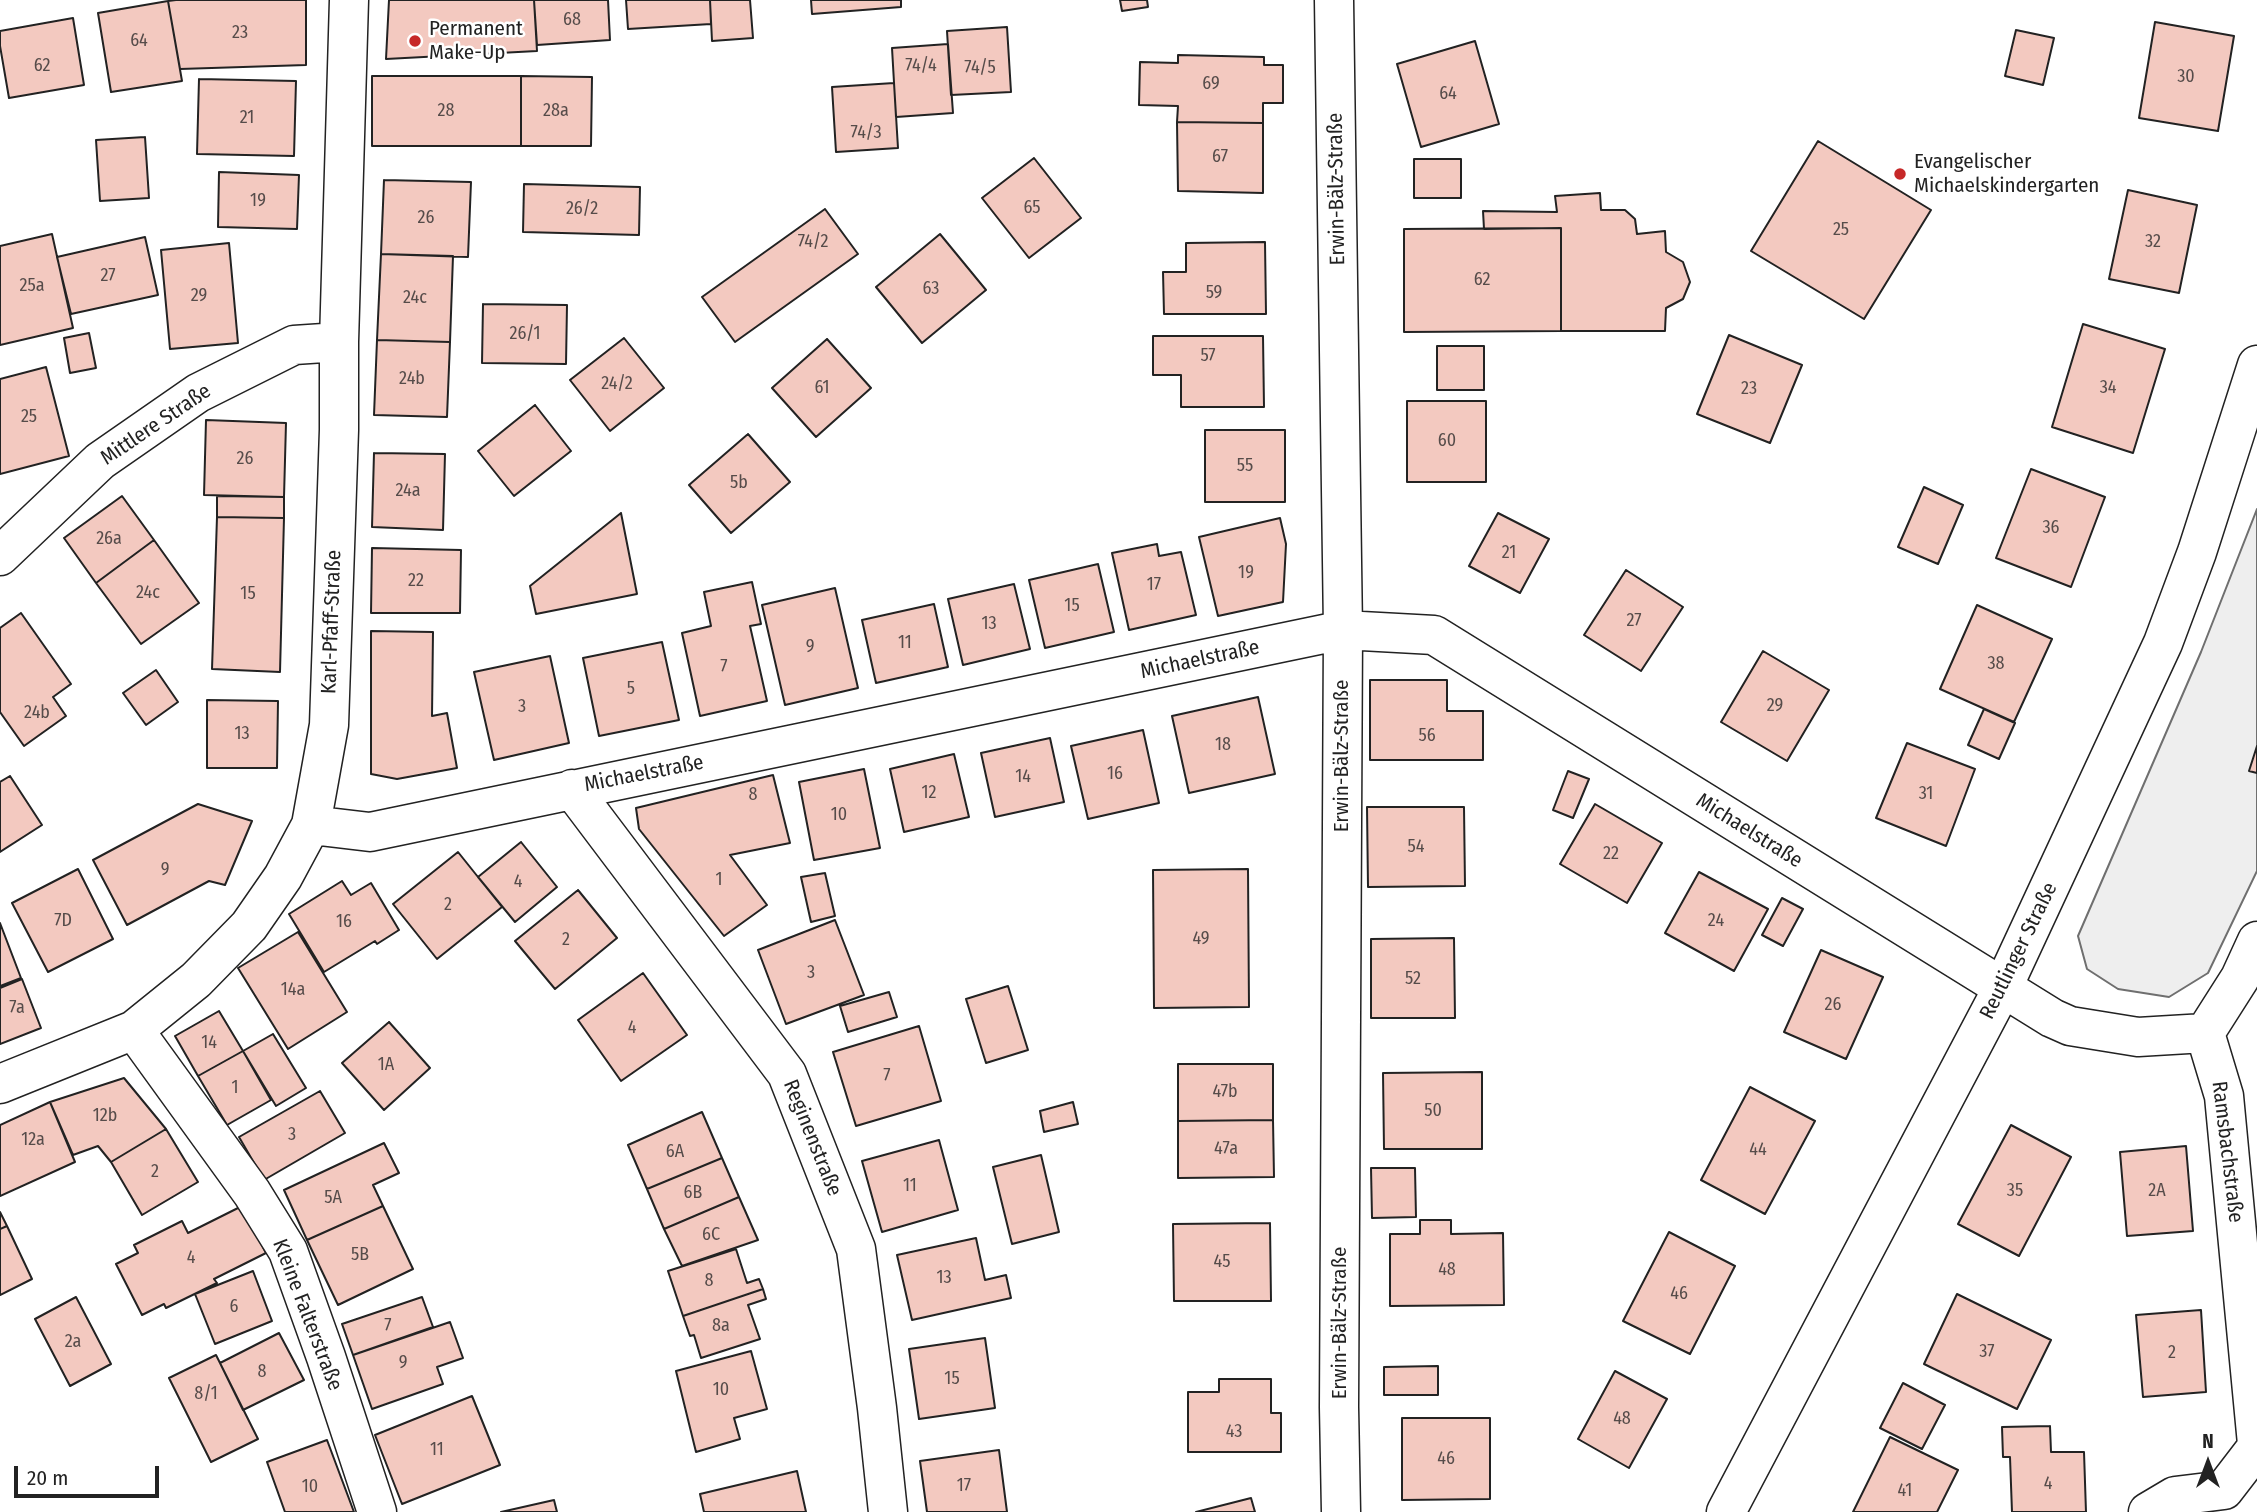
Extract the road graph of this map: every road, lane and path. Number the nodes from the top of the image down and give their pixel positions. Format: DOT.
graph roads {
  1 [pos="349,0"];
  2 [pos="1334,0"];
  3 [pos="339,342"];
  4 [pos="2257,365"];
  5 [pos="0,556"];
  6 [pos="1343,631"];
  7 [pos="572,789"];
  8 [pos="311,825"];
  9 [pos="2257,941"];
  10 [pos="2002,989"];
  11 [pos="134,1030"];
  12 [pos="2205,1032"];
  13 [pos="0,1084"];
  14 [pos="2257,1446"];
  15 [pos="377,1512"];
  16 [pos="888,1512"];
  17 [pos="1341,1512"];
  18 [pos="1726,1512"];
  19 [pos="2148,1512"];
  1 -- 3 [label="street, Karl-Pfaff-Straße"];
  2 -- 6 [label="street, Erwin-Bälz-Straße"];
  3 -- 5 [label="street, Mittlere Straße"];
  3 -- 8 [label="street, Karl-Pfaff-Straße"];
  4 -- 10 [label="street, Reutlinger Straße"];
  6 -- 7 [label="street, Michaelstraße"];
  6 -- 10 [label="street, Michaelstraße"];
  6 -- 17 [label="street, Erwin-Bälz-Straße"];
  7 -- 8 [label="street, Michaelstraße"];
  7 -- 16 [label="street, Reginenstraße"];
  8 -- 11 [label="street, Karl-Pfaff-Straße"];
  9 -- 12 [label="street"];
  10 -- 12 [label="street"];
  10 -- 18 [label="street, Reutlinger Straße"];
  11 -- 13 [label="street, Karl-Pfaff-Straße"];
  11 -- 15 [label="street, Kleine Falterstraße"];
  12 -- 14 [label="street, Ramsbachstraße"];
  14 -- 19 [label="street, Ramsbachstraße"];
}
